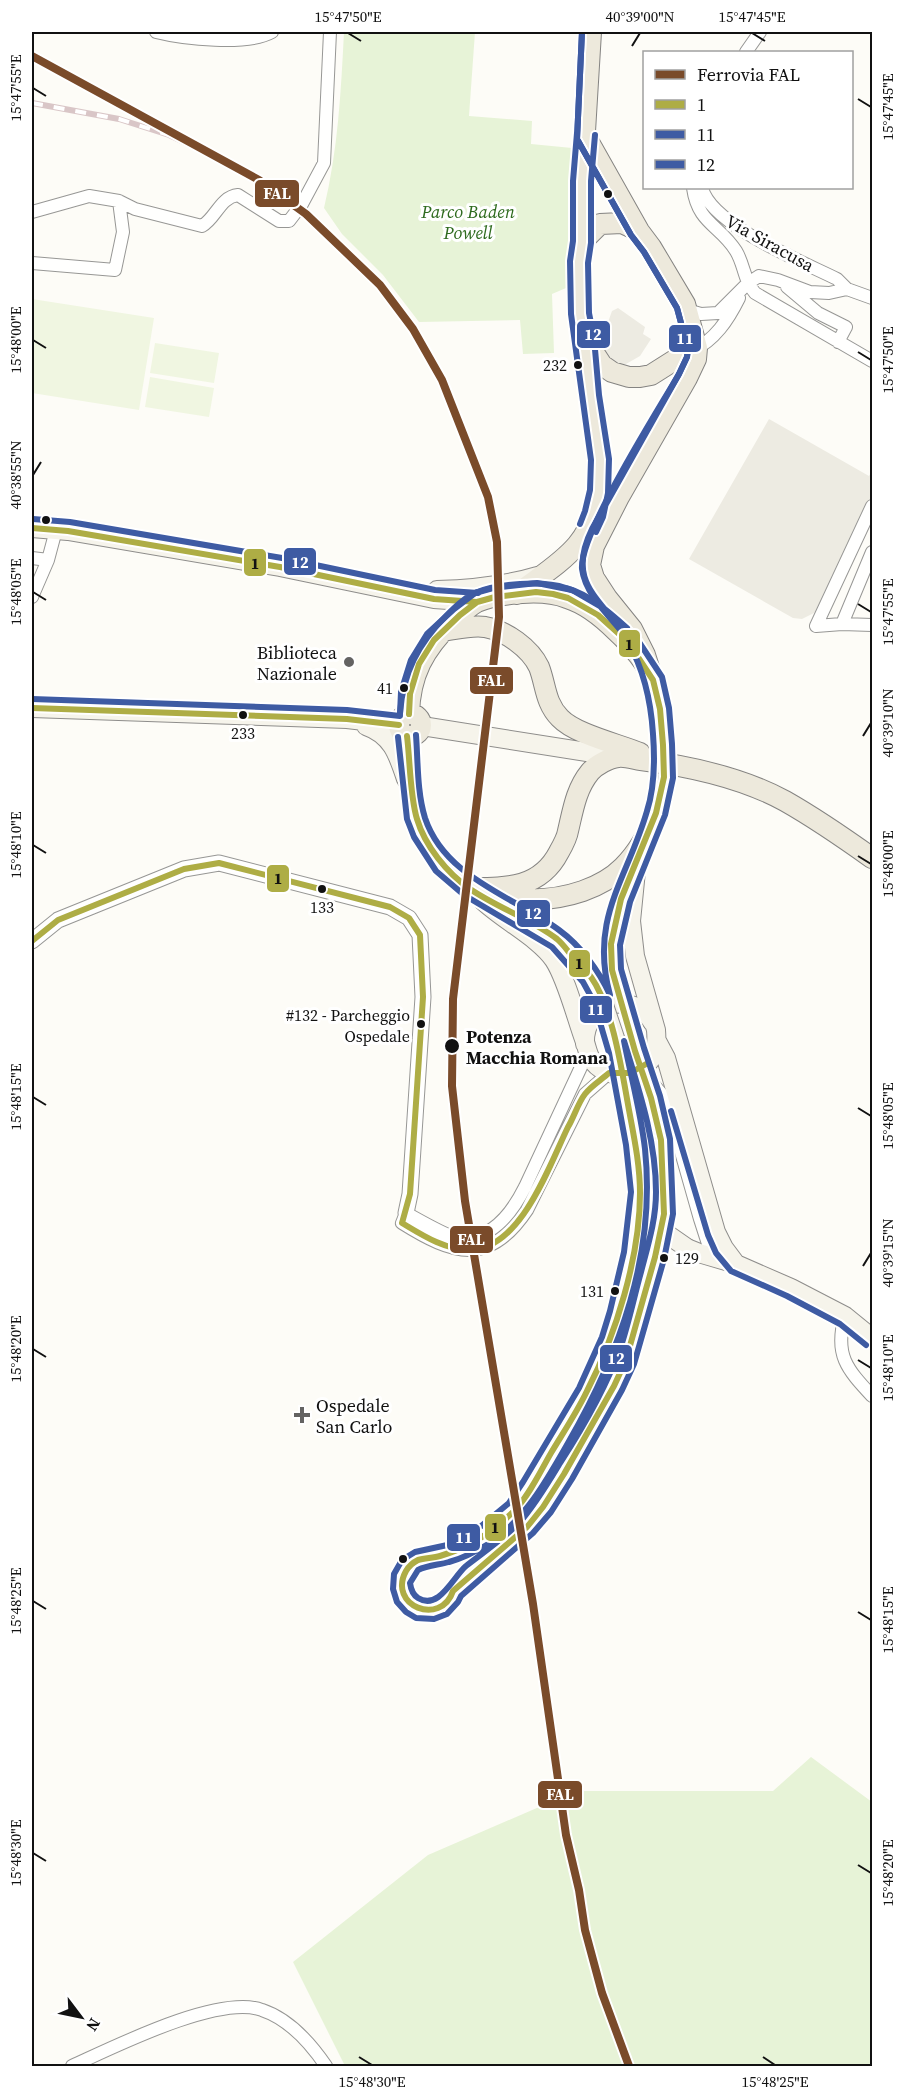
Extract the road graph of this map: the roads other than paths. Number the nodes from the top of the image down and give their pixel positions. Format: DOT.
graph roads {
  1 [pos="156,32"];
  2 [pos="272,32"];
  3 [pos="330,32"];
  4 [pos="591,32"];
  5 [pos="760,32"];
  6 [pos="748,51"];
  7 [pos="586,137"];
  8 [pos="693,189"];
  9 [pos="702,189"];
  10 [pos="119,201"];
  11 [pos="32,212"];
  12 [pos="639,231"];
  13 [pos="582,242"];
  14 [pos="32,263"];
  15 [pos="778,280"];
  16 [pos="747,284"];
  17 [pos="847,289"];
  18 [pos="873,298"];
  19 [pos="688,317"];
  20 [pos="585,339"];
  21 [pos="838,342"];
  22 [pos="689,352"];
  23 [pos="873,361"];
  24 [pos="873,506"];
  25 [pos="32,528"];
  26 [pos="56,530"];
  27 [pos="873,552"];
  28 [pos="32,558"];
  29 [pos="48,560"];
  30 [pos="517,588"];
  31 [pos="477,596"];
  32 [pos="32,597"];
  33 [pos="843,624"];
  34 [pos="873,625"];
  35 [pos="443,631"];
  36 [pos="653,680"];
  37 [pos="32,708"];
  38 [pos="347,719"];
  39 [pos="409,725"];
  40 [pos="666,754"];
  41 [pos="618,757"];
  42 [pos="412,797"];
  43 [pos="653,821"];
  44 [pos="871,855"];
  45 [pos="469,888"];
  46 [pos="32,940"];
  47 [pos="656,1036"];
  48 [pos="587,1048"];
  49 [pos="636,1072"];
  50 [pos="609,1073"];
  51 [pos="404,1218"];
  52 [pos="728,1261"];
  53 [pos="845,1316"];
  54 [pos="873,1338"];
  55 [pos="873,1396"];
  56 [pos="72,2067"];
  57 [pos="326,2067"];
  1 -- 2 [label="street"];
  3 -- 10 [label="street"];
  4 -- 7 [label="main road"];
  5 -- 6 [label="street"];
  7 -- 12 [label="main road"];
  7 -- 13 [label="main road"];
  8 -- 16 [label="street, Via Siracusa"];
  9 -- 17 [label="street, Via Siracusa"];
  10 -- 11 [label="street"];
  10 -- 14 [label="street"];
  12 -- 13 [label="main road"];
  12 -- 19 [label="main road"];
  13 -- 20 [label="main road"];
  15 -- 16 [label="street"];
  15 -- 17 [label="street"];
  15 -- 21 [label="street"];
  16 -- 19 [label="street"];
  16 -- 21 [label="street"];
  16 -- 22 [label="street"];
  17 -- 18 [label="street"];
  19 -- 22 [label="main road"];
  20 -- 22 [label="main road"];
  20 -- 30 [label="main road"];
  21 -- 23 [label="street"];
  22 -- 36 [label="main road"];
  24 -- 33 [label="street"];
  25 -- 26 [label="main road"];
  26 -- 29 [label="street"];
  26 -- 31 [label="main road"];
  27 -- 33 [label="street"];
  28 -- 29 [label="street"];
  29 -- 32 [label="street"];
  30 -- 31 [label="main road"];
  30 -- 36 [label="main road"];
  31 -- 35 [label="main road"];
  33 -- 34 [label="street"];
  35 -- 39 [label="main road"];
  35 -- 40 [label="main road"];
  36 -- 40 [label="main road"];
  37 -- 38 [label="main road"];
  38 -- 39 [label="main road"];
  38 -- 42 [label="main road"];
  39 -- 41 [label="main road"];
  39 -- 42 [label="main road"];
  40 -- 41 [label="main road"];
  40 -- 44 [label="main road"];
  41 -- 45 [label="main road"];
  42 -- 45 [label="main road"];
  43 -- 45 [label="main road, bridge"];
  43 -- 47 [label="main road"];
  45 -- 48 [label="main road, bridge"];
  45 -- 52 [label="main road, bridge"];
  46 -- 51 [label="street"];
  47 -- 48 [label="main road"];
  47 -- 49 [label="main road"];
  47 -- 52 [label="main road"];
  48 -- 50 [label="main road"];
  48 -- 51 [label="street"];
  49 -- 50 [label="main road"];
  49 -- 52 [label="street"];
  50 -- 51 [label="street"];
  52 -- 53 [label="main road"];
  53 -- 54 [label="main road"];
  53 -- 55 [label="street"];
  56 -- 57 [label="street"];
}
